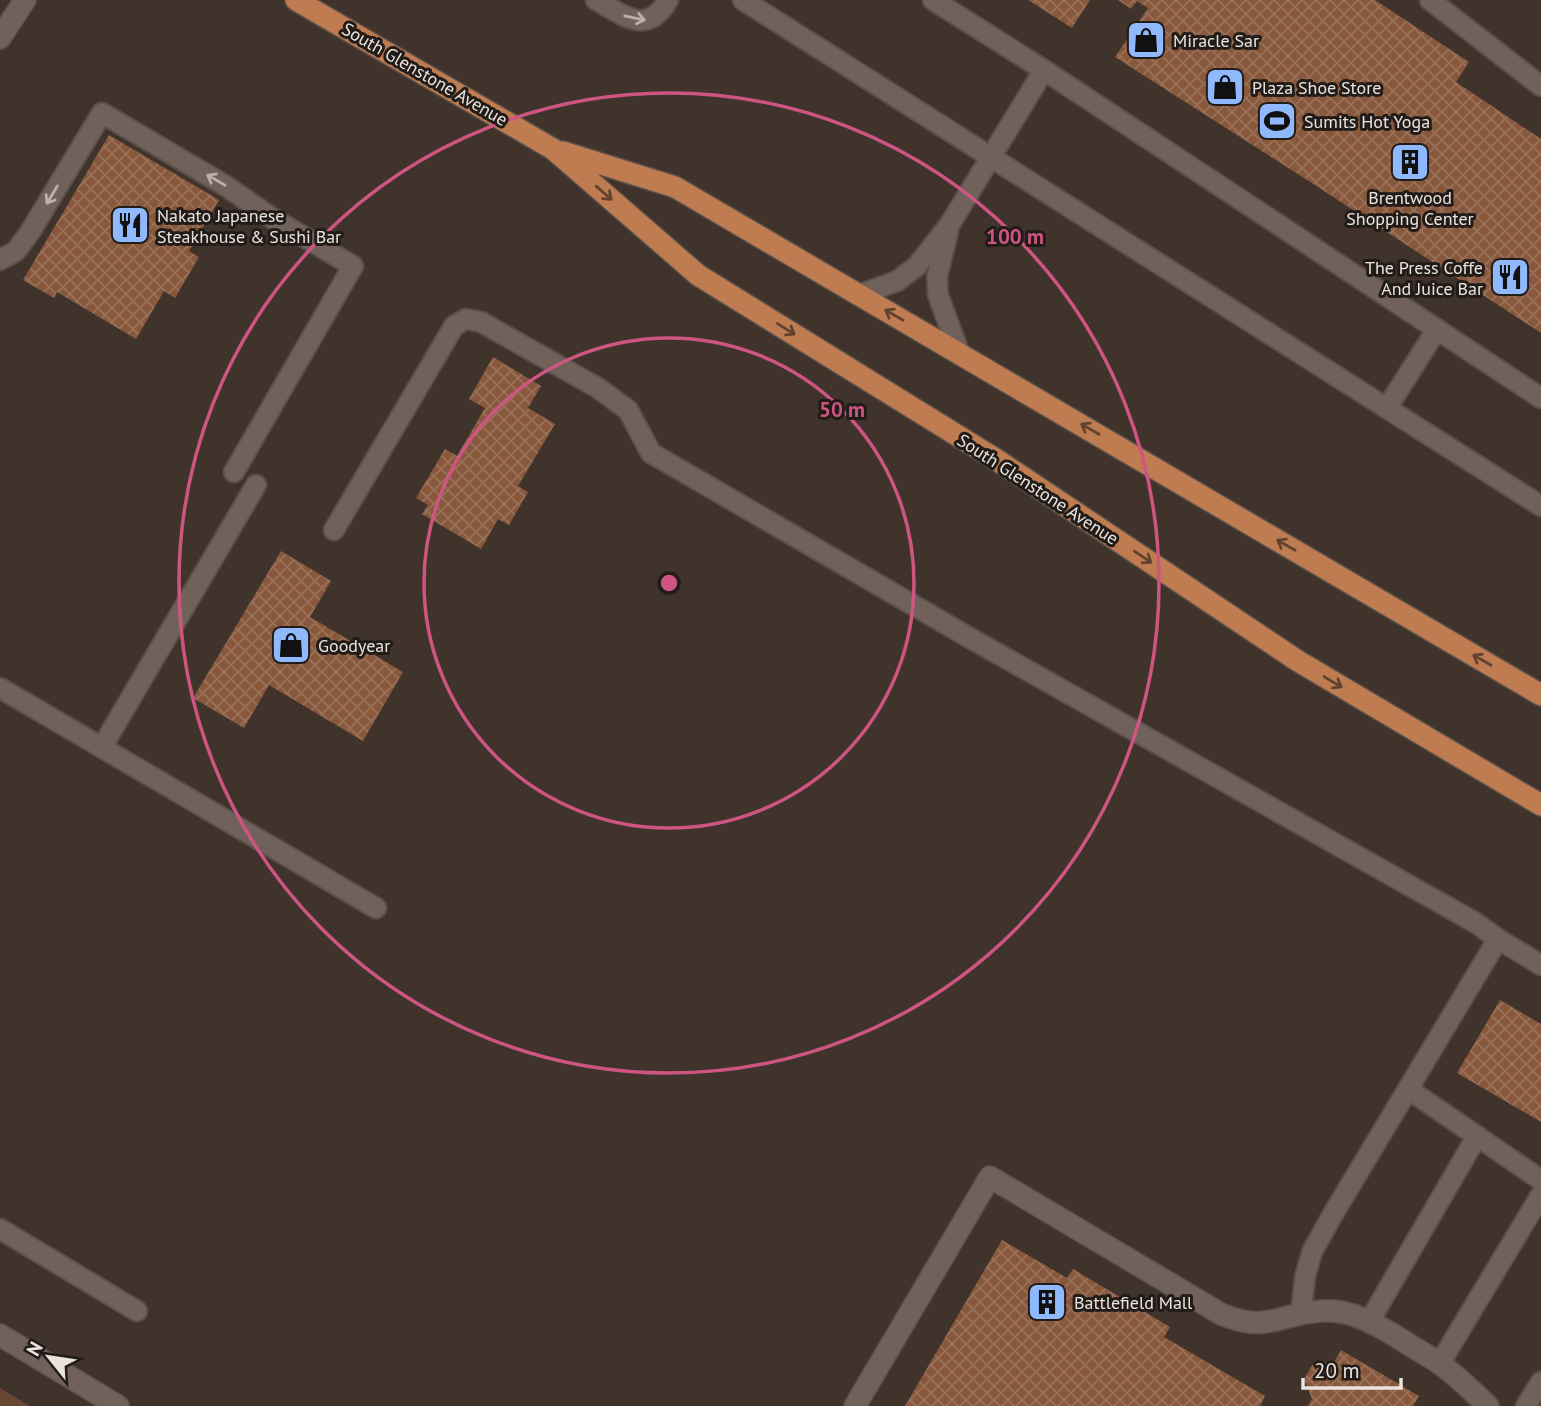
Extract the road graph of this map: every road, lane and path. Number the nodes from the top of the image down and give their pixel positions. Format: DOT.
graph roads {
  1 [pos="25,0"];
  2 [pos="296,0"];
  3 [pos="596,0"];
  4 [pos="668,0"];
  5 [pos="743,0"];
  6 [pos="933,0"];
  7 [pos="1430,0"];
  8 [pos="0,38"];
  9 [pos="1044,70"];
  10 [pos="1541,86"];
  11 [pos="553,149"];
  12 [pos="992,156"];
  13 [pos="950,224"];
  14 [pos="0,260"];
  15 [pos="859,295"];
  16 [pos="1437,330"];
  17 [pos="958,352"];
  18 [pos="1541,398"];
  19 [pos="1387,408"];
  20 [pos="234,472"];
  21 [pos="256,485"];
  22 [pos="1541,506"];
  23 [pos="334,530"];
  24 [pos="0,688"];
  25 [pos="1541,695"];
  26 [pos="102,747"];
  27 [pos="1541,805"];
  28 [pos="376,908"];
  29 [pos="1498,939"];
  30 [pos="1541,965"];
  31 [pos="1408,1089"];
  32 [pos="1477,1136"];
  33 [pos="1541,1180"];
  34 [pos="1541,1195"];
  35 [pos="0,1228"];
  36 [pos="137,1311"];
  37 [pos="1301,1314"];
  38 [pos="1369,1322"];
  39 [pos="0,1335"];
  40 [pos="1440,1363"];
  41 [pos="1541,1382"];
  42 [pos="118,1406"];
  43 [pos="855,1406"];
  44 [pos="1488,1406"];
  45 [pos="1526,1406"];
  1 -- 8 [label="street"];
  2 -- 11 [label="main road, South Glenstone Avenue"];
  3 -- 4 [label="lane, one-way"];
  5 -- 12 [label="lane"];
  6 -- 9 [label="lane"];
  7 -- 10 [label="lane"];
  9 -- 12 [label="lane"];
  9 -- 16 [label="lane"];
  11 -- 15 [label="main road, South Glenstone Avenue"];
  11 -- 27 [label="main road, South Glenstone Avenue, one-way"];
  12 -- 13 [label="lane"];
  12 -- 19 [label="lane"];
  13 -- 15 [label="lane"];
  13 -- 17 [label="lane"];
  20 -- 14 [label="lane, one-way"];
  17 -- 15 [label="main road, South Glenstone Avenue, one-way"];
  16 -- 18 [label="lane"];
  16 -- 19 [label="lane"];
  25 -- 17 [label="main road, South Glenstone Avenue, one-way"];
  19 -- 22 [label="lane"];
  21 -- 26 [label="lane"];
  23 -- 29 [label="lane"];
  24 -- 26 [label="lane"];
  26 -- 28 [label="lane"];
  29 -- 30 [label="lane"];
  29 -- 31 [label="lane"];
  31 -- 32 [label="lane"];
  31 -- 37 [label="lane"];
  32 -- 33 [label="lane"];
  32 -- 38 [label="lane"];
  34 -- 40 [label="lane"];
  35 -- 36 [label="lane"];
  37 -- 38 [label="street"];
  37 -- 43 [label="street"];
  38 -- 40 [label="street"];
  39 -- 42 [label="street"];
  40 -- 44 [label="street"];
  41 -- 45 [label="lane"];
}
